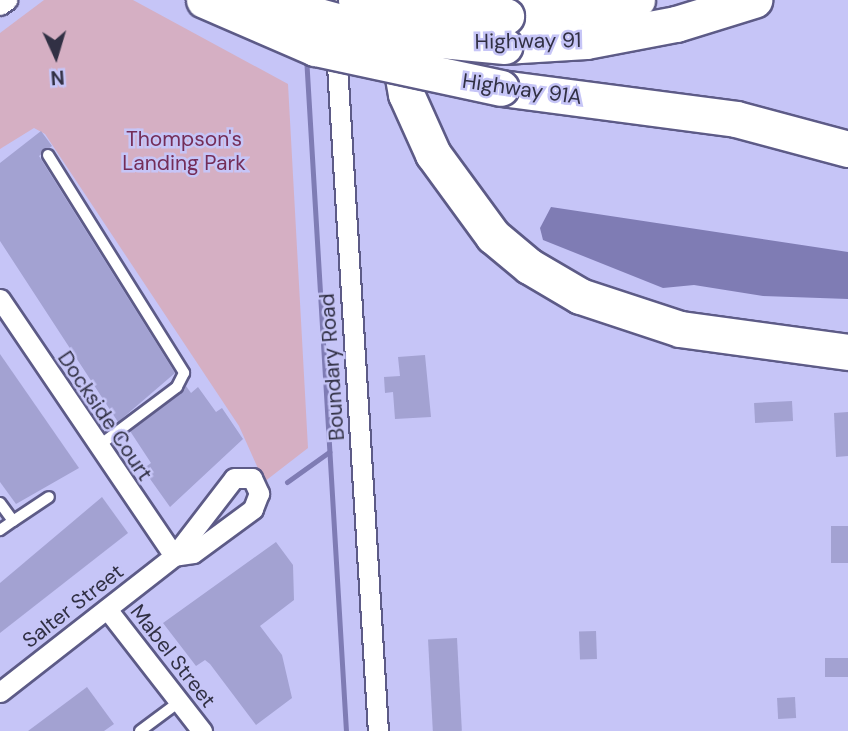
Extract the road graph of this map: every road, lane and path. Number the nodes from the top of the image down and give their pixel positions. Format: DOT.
graph roads {
  1 [pos="6,0"];
  2 [pos="204,0"];
  3 [pos="260,0"];
  4 [pos="333,0"];
  5 [pos="356,0"];
  6 [pos="394,0"];
  7 [pos="637,0"];
  8 [pos="754,0"];
  9 [pos="0,5"];
  10 [pos="505,31"];
  11 [pos="848,149"];
  12 [pos="48,155"];
  13 [pos="0,299"];
  14 [pos="848,352"];
  15 [pos="97,447"];
  16 [pos="49,497"];
  17 [pos="0,503"];
  18 [pos="13,521"];
  19 [pos="0,530"];
  20 [pos="174,556"];
  21 [pos="107,609"];
  22 [pos="0,692"];
  23 [pos="179,702"];
  24 [pos="140,731"];
  25 [pos="202,731"];
  26 [pos="378,731"];
  1 -- 9 [label="street"];
  2 -- 11 [label="highway, Highway 91A, bridge"];
  3 -- 10 [label="highway, Highway 91, bridge"];
  4 -- 26 [label="street, Boundary Road"];
  5 -- 10 [label="highway, Highway 91, bridge"];
  6 -- 14 [label="highway"];
  7 -- 10 [label="highway, Highway 91"];
  8 -- 10 [label="highway, Highway 91"];
  12 -- 15 [label="lane"];
  13 -- 15 [label="street, Dockside Court"];
  15 -- 20 [label="street, Dockside Court"];
  16 -- 18 [label="lane"];
  17 -- 18 [label="lane"];
  18 -- 19 [label="lane"];
  20 -- 20 [label="street, Salter Street"];
  20 -- 21 [label="street, Salter Street"];
  21 -- 22 [label="street, Salter Street"];
  21 -- 23 [label="street, Mabel Street"];
  23 -- 24 [label="lane"];
  23 -- 25 [label="street, Mabel Street"];
}
